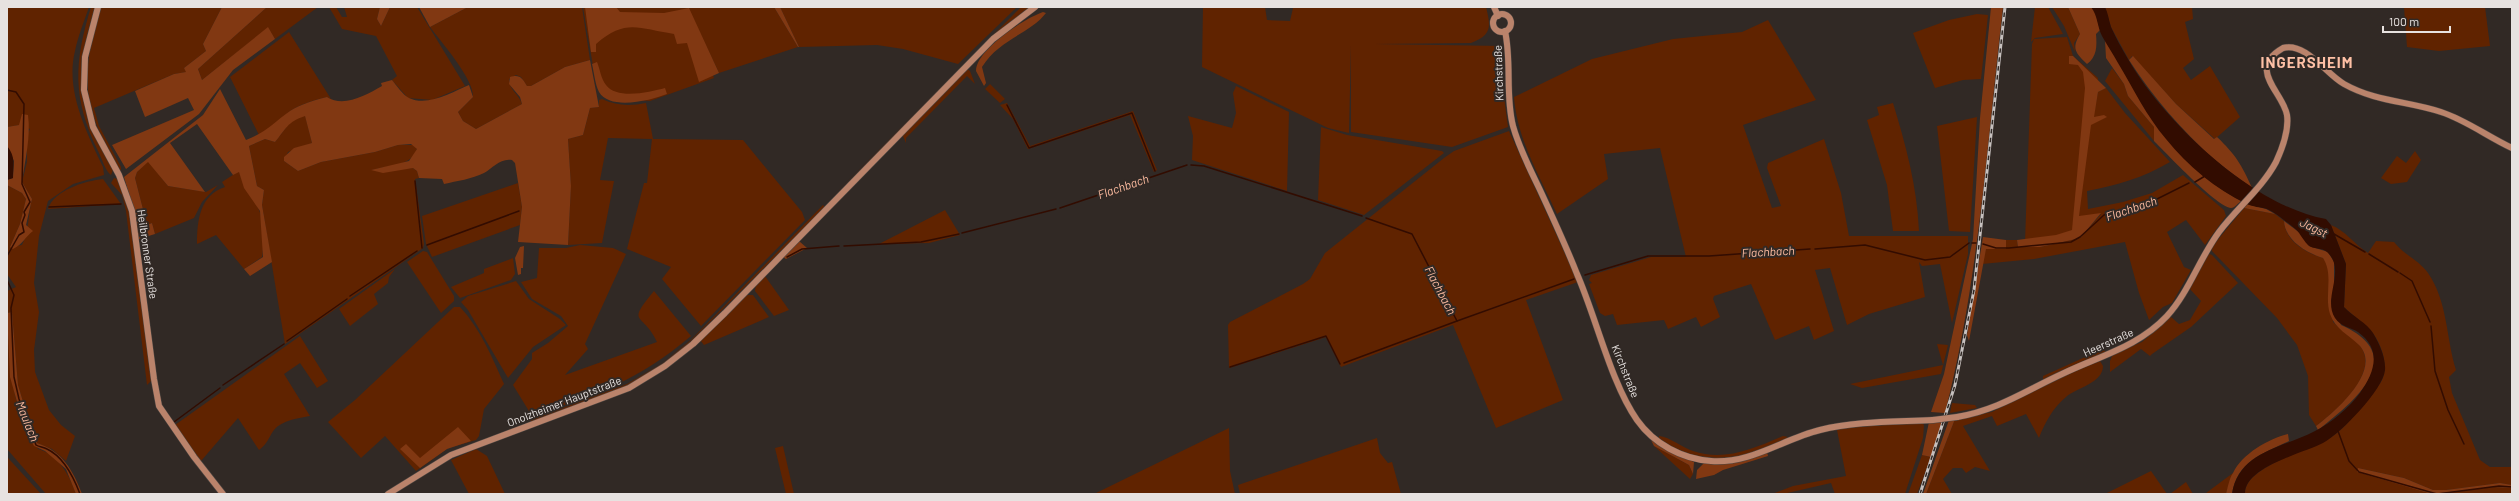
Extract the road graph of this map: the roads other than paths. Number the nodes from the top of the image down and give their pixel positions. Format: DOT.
graph roads {
  1 [pos="98,7"];
  2 [pos="1035,7"];
  3 [pos="1494,7"];
  4 [pos="1498,16"];
  5 [pos="1505,31"];
  6 [pos="2512,148"];
  7 [pos="1956,417"];
  8 [pos="223,494"];
  9 [pos="388,494"];
  1 -- 8 [label="street, Heilbronner Straße"];
  2 -- 9 [label="street, Onolzheimer Hauptstraße"];
  3 -- 4 [label="street, Kirchstraße"];
  4 -- 5 [label="street, Kirchstraße"];
  4 -- 5 [label="street, Kirchstraße"];
  5 -- 7 [label="street, Kirchstraße, bridge"];
  6 -- 7 [label="street, Heerstraße"];
}
